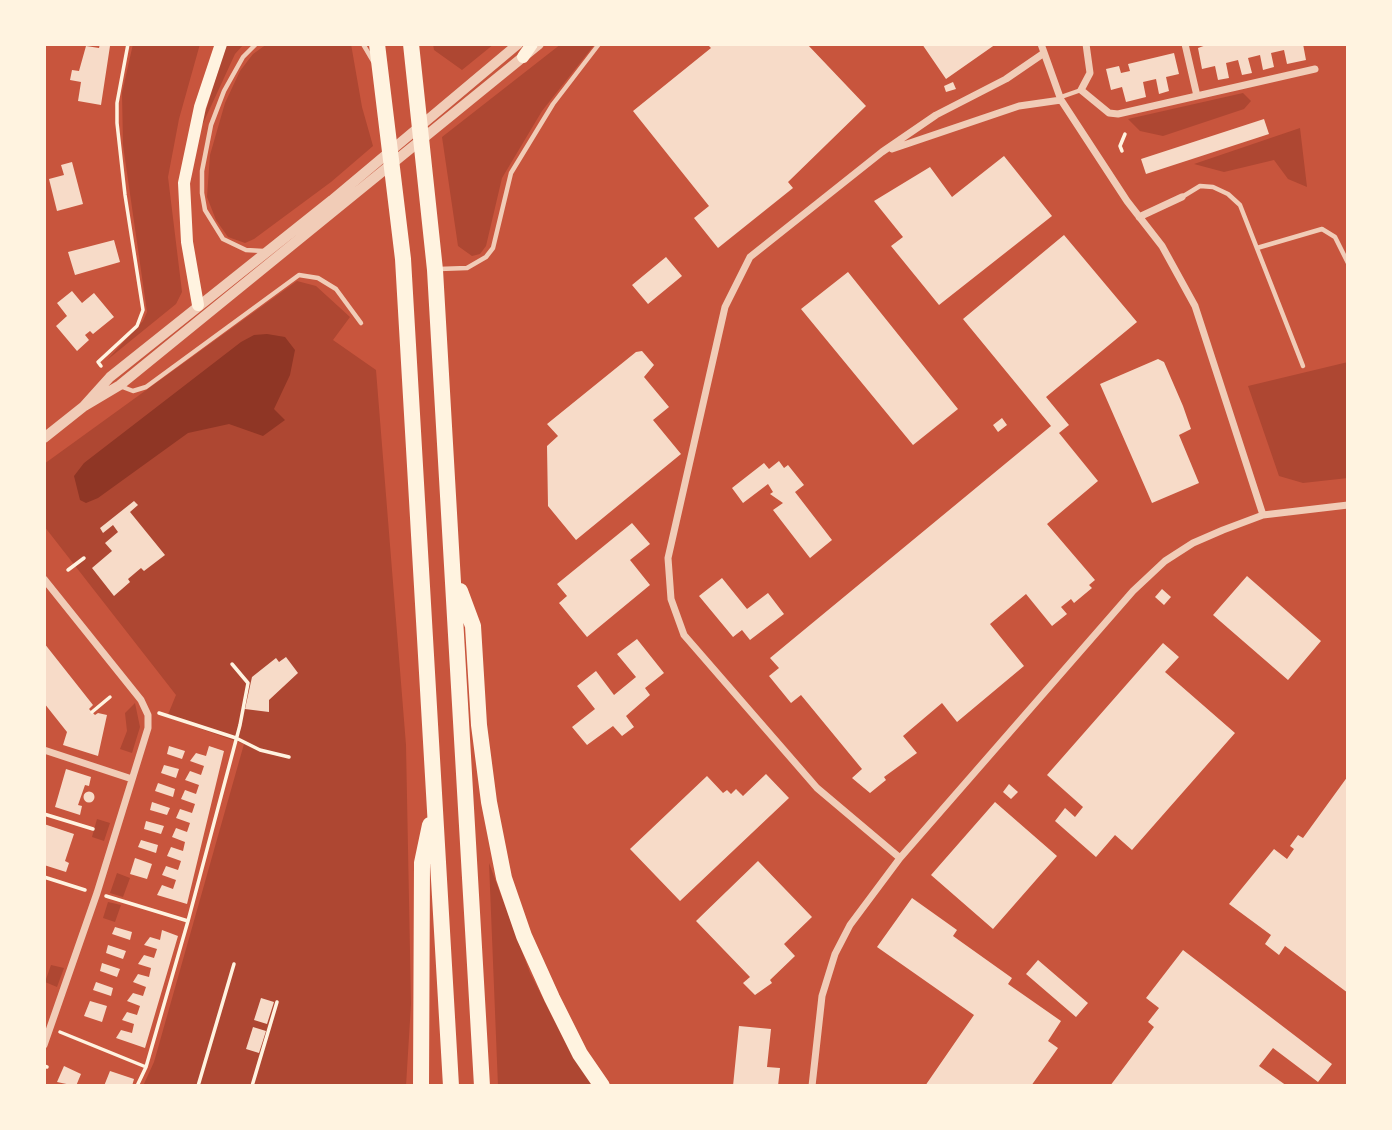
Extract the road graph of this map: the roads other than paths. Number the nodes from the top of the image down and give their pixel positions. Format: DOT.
graph roads {
  1 [pos="221,44"];
  2 [pos="256,44"];
  3 [pos="363,44"];
  4 [pos="377,44"];
  5 [pos="411,44"];
  6 [pos="518,44"];
  7 [pos="531,44"];
  8 [pos="538,44"];
  9 [pos="599,44"];
  10 [pos="1041,44"];
  11 [pos="1086,44"];
  12 [pos="1185,44"];
  13 [pos="1044,53"];
  14 [pos="523,57"];
  15 [pos="1315,69"];
  16 [pos="379,70"];
  17 [pos="1081,90"];
  18 [pos="1197,96"];
  19 [pos="1060,99"];
  20 [pos="882,152"];
  21 [pos="1182,197"];
  22 [pos="333,206"];
  23 [pos="1139,217"];
  24 [pos="1257,248"];
  25 [pos="264,251"];
  26 [pos="1348,263"];
  27 [pos="435,270"];
  28 [pos="198,305"];
  29 [pos="361,323"];
  30 [pos="1303,366"];
  31 [pos="120,385"];
  32 [pos="83,407"];
  33 [pos="44,438"];
  34 [pos="1348,505"];
  35 [pos="1264,515"];
  36 [pos="44,579"];
  37 [pos="455,579"];
  38 [pos="44,750"];
  39 [pos="132,779"];
  40 [pos="434,806"];
  41 [pos="900,858"];
  42 [pos="47,1026"];
  43 [pos="44,1045"];
  44 [pos="421,1086"];
  45 [pos="452,1086"];
  46 [pos="482,1086"];
  47 [pos="602,1086"];
  48 [pos="812,1086"];
  1 -- 28 [label="main road"];
  2 -- 25 [label="lane"];
  3 -- 16 [label="lane"];
  4 -- 16 [label="highway"];
  5 -- 27 [label="highway"];
  6 -- 22 [label="street"];
  7 -- 14 [label="main road"];
  8 -- 14 [label="street"];
  9 -- 27 [label="lane"];
  10 -- 13 [label="street"];
  11 -- 17 [label="street"];
  12 -- 18 [label="street"];
  13 -- 19 [label="street"];
  13 -- 20 [label="street"];
  14 -- 22 [label="street"];
  15 -- 18 [label="street"];
  16 -- 40 [label="highway"];
  17 -- 18 [label="street"];
  17 -- 19 [label="lane"];
  19 -- 20 [label="street"];
  19 -- 23 [label="street"];
  20 -- 41 [label="street"];
  21 -- 23 [label="street"];
  21 -- 24 [label="lane"];
  22 -- 25 [label="street"];
  22 -- 31 [label="street"];
  23 -- 35 [label="street"];
  24 -- 26 [label="lane"];
  24 -- 30 [label="lane"];
  25 -- 28 [label="street"];
  27 -- 37 [label="highway"];
  28 -- 32 [label="street"];
  29 -- 31 [label="lane"];
  31 -- 32 [label="street"];
  32 -- 33 [label="street"];
  34 -- 35 [label="street"];
  35 -- 41 [label="street"];
  36 -- 39 [label="street"];
  37 -- 46 [label="highway"];
  37 -- 47 [label="highway"];
  38 -- 39 [label="street"];
  39 -- 42 [label="street"];
  40 -- 44 [label="highway"];
  40 -- 45 [label="highway"];
  41 -- 48 [label="street"];
  42 -- 43 [label="street"];
}
